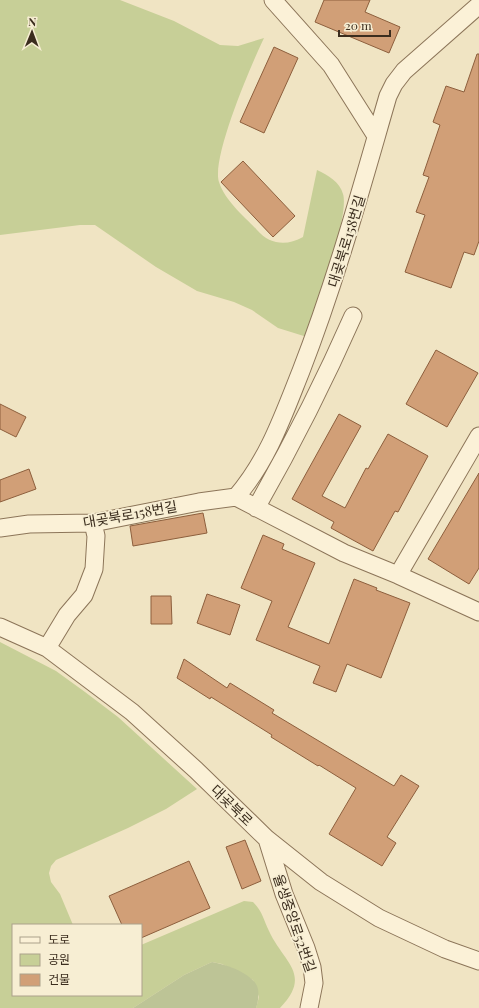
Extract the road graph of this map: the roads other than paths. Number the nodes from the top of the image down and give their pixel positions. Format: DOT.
graph roads {
  1 [pos="273,0"];
  2 [pos="479,5"];
  3 [pos="376,136"];
  4 [pos="353,316"];
  5 [pos="479,436"];
  6 [pos="236,497"];
  7 [pos="256,508"];
  8 [pos="92,523"];
  9 [pos="0,528"];
  10 [pos="398,575"];
  11 [pos="479,612"];
  12 [pos="0,627"];
  13 [pos="47,648"];
  14 [pos="267,839"];
  15 [pos="479,961"];
  16 [pos="309,1008"];
  1 -- 3 [label="street"];
  2 -- 3 [label="street, 대곶북로158번길"];
  3 -- 6 [label="street, 대곶북로158번길"];
  4 -- 7 [label="street"];
  5 -- 10 [label="street"];
  6 -- 7 [label="street"];
  6 -- 8 [label="street, 대곶북로158번길"];
  7 -- 10 [label="street"];
  8 -- 9 [label="street, 대곶북로158번길"];
  8 -- 13 [label="street"];
  10 -- 11 [label="street"];
  12 -- 13 [label="street, 대곶북로"];
  13 -- 14 [label="street, 대곶북로"];
  14 -- 15 [label="street, 대곶북로"];
  14 -- 16 [label="street, 율생중앙로52번길"];
}
